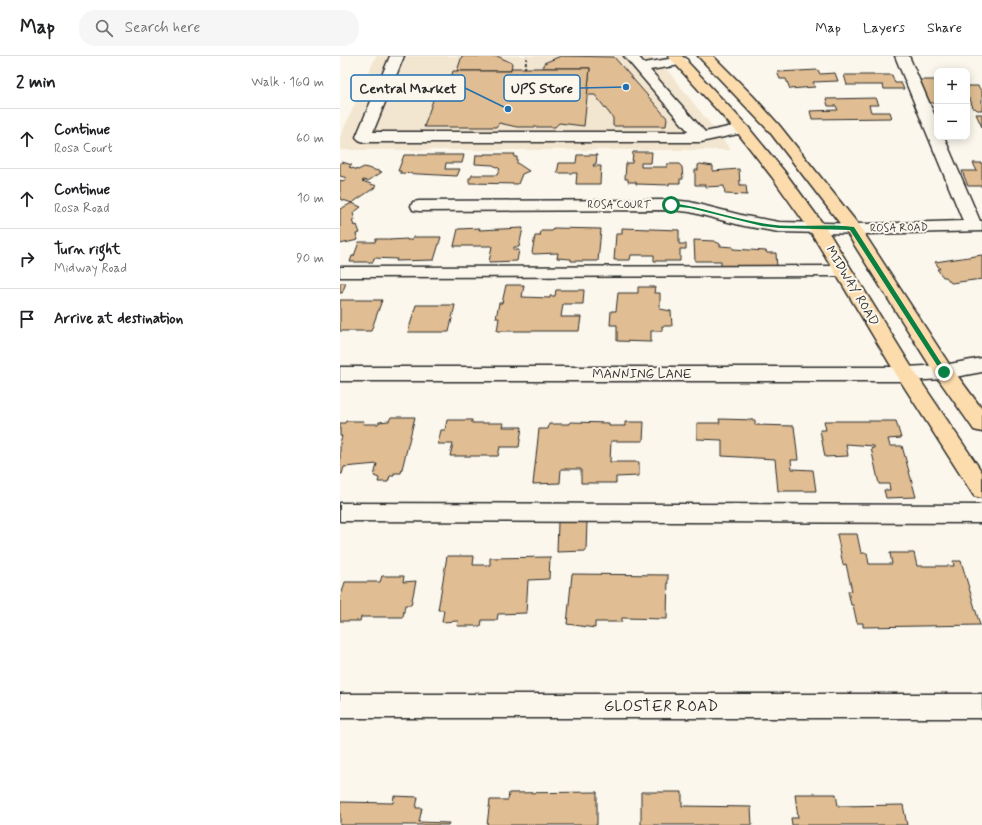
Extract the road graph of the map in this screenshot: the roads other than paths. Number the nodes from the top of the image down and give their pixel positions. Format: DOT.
graph roads {
  1 [pos="397,56"];
  2 [pos="631,56"];
  3 [pos="706,56"];
  4 [pos="902,56"];
  5 [pos="678,59"];
  6 [pos="642,67"];
  7 [pos="742,129"];
  8 [pos="701,137"];
  9 [pos="419,206"];
  10 [pos="978,226"];
  11 [pos="817,228"];
  12 [pos="852,228"];
  13 [pos="843,271"];
  14 [pos="340,272"];
  15 [pos="982,365"];
  16 [pos="944,372"];
  17 [pos="340,374"];
  18 [pos="906,374"];
  19 [pos="982,425"];
  20 [pos="982,490"];
  21 [pos="340,512"];
  22 [pos="982,514"];
  23 [pos="340,706"];
  24 [pos="982,706"];
  1 -- 8 [label="street"];
  2 -- 6 [label="street"];
  3 -- 5 [label="main road"];
  3 -- 12 [label="main road"];
  4 -- 10 [label="street"];
  5 -- 6 [label="street"];
  5 -- 7 [label="main road, MIDWAY ROAD"];
  6 -- 8 [label="street"];
  7 -- 8 [label="street"];
  7 -- 11 [label="main road, MIDWAY ROAD"];
  9 -- 11 [label="street, ROSA COURT"];
  10 -- 12 [label="street, ROSA ROAD"];
  11 -- 12 [label="street, ROSA ROAD"];
  11 -- 13 [label="main road, MIDWAY ROAD"];
  12 -- 16 [label="main road"];
  13 -- 14 [label="street"];
  13 -- 18 [label="main road, MIDWAY ROAD"];
  15 -- 16 [label="street, MANNING LANE"];
  16 -- 18 [label="street, MANNING LANE"];
  16 -- 19 [label="main road"];
  17 -- 18 [label="street, MANNING LANE"];
  18 -- 20 [label="main road, MIDWAY ROAD"];
  21 -- 22 [label="street"];
  23 -- 24 [label="street, GLOSTER ROAD"];
}
